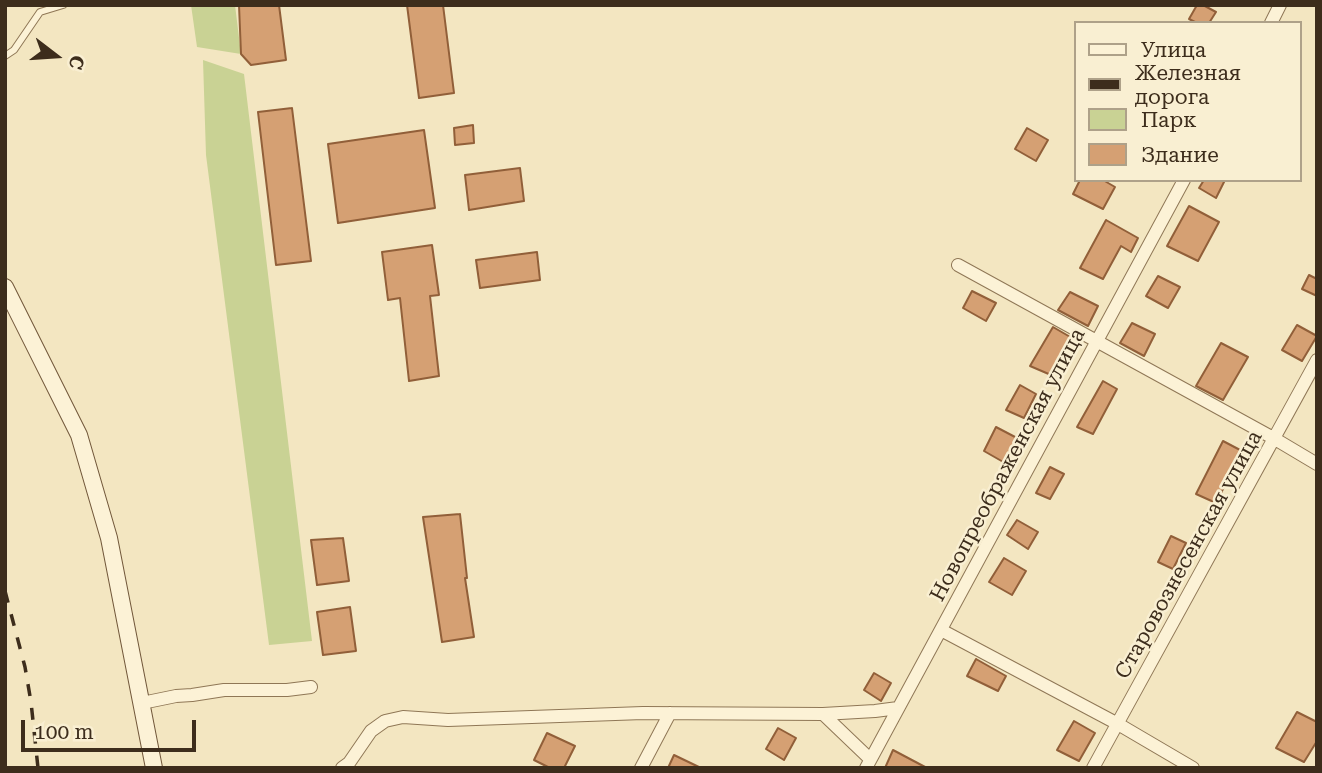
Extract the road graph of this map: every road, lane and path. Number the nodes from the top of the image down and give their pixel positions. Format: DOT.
graph roads {
  1 [pos="63,5"];
  2 [pos="1280,5"];
  3 [pos="1271,21"];
  4 [pos="5,56"];
  5 [pos="1183,182"];
  6 [pos="958,265"];
  7 [pos="5,287"];
  8 [pos="1096,341"];
  9 [pos="1317,360"];
  10 [pos="1275,439"];
  11 [pos="1317,464"];
  12 [pos="942,630"];
  13 [pos="311,687"];
  14 [pos="142,703"];
  15 [pos="898,708"];
  16 [pos="670,713"];
  17 [pos="823,714"];
  18 [pos="1118,724"];
  19 [pos="154,761"];
  20 [pos="868,764"];
  21 [pos="342,768"];
  22 [pos="641,768"];
  23 [pos="1093,768"];
  24 [pos="1193,768"];
  1 -- 4 [label="lane"];
  2 -- 3 [label="street"];
  5 -- 8 [label="street, Новопреображенская улица"];
  6 -- 8 [label="street"];
  7 -- 14 [label="main road"];
  8 -- 10 [label="street"];
  8 -- 12 [label="street, Новопреображенская улица"];
  9 -- 10 [label="street, Старовознесенская улица"];
  10 -- 11 [label="street"];
  10 -- 18 [label="street, Старовознесенская улица"];
  12 -- 15 [label="street, Новопреображенская улица"];
  12 -- 18 [label="street"];
  13 -- 14 [label="street"];
  14 -- 19 [label="main road"];
  15 -- 17 [label="street"];
  15 -- 20 [label="street, Новопреображенская улица"];
  16 -- 17 [label="street"];
  16 -- 21 [label="street"];
  16 -- 22 [label="street"];
  17 -- 20 [label="street"];
  18 -- 23 [label="street, Старовознесенская улица"];
  18 -- 24 [label="street"];
}
